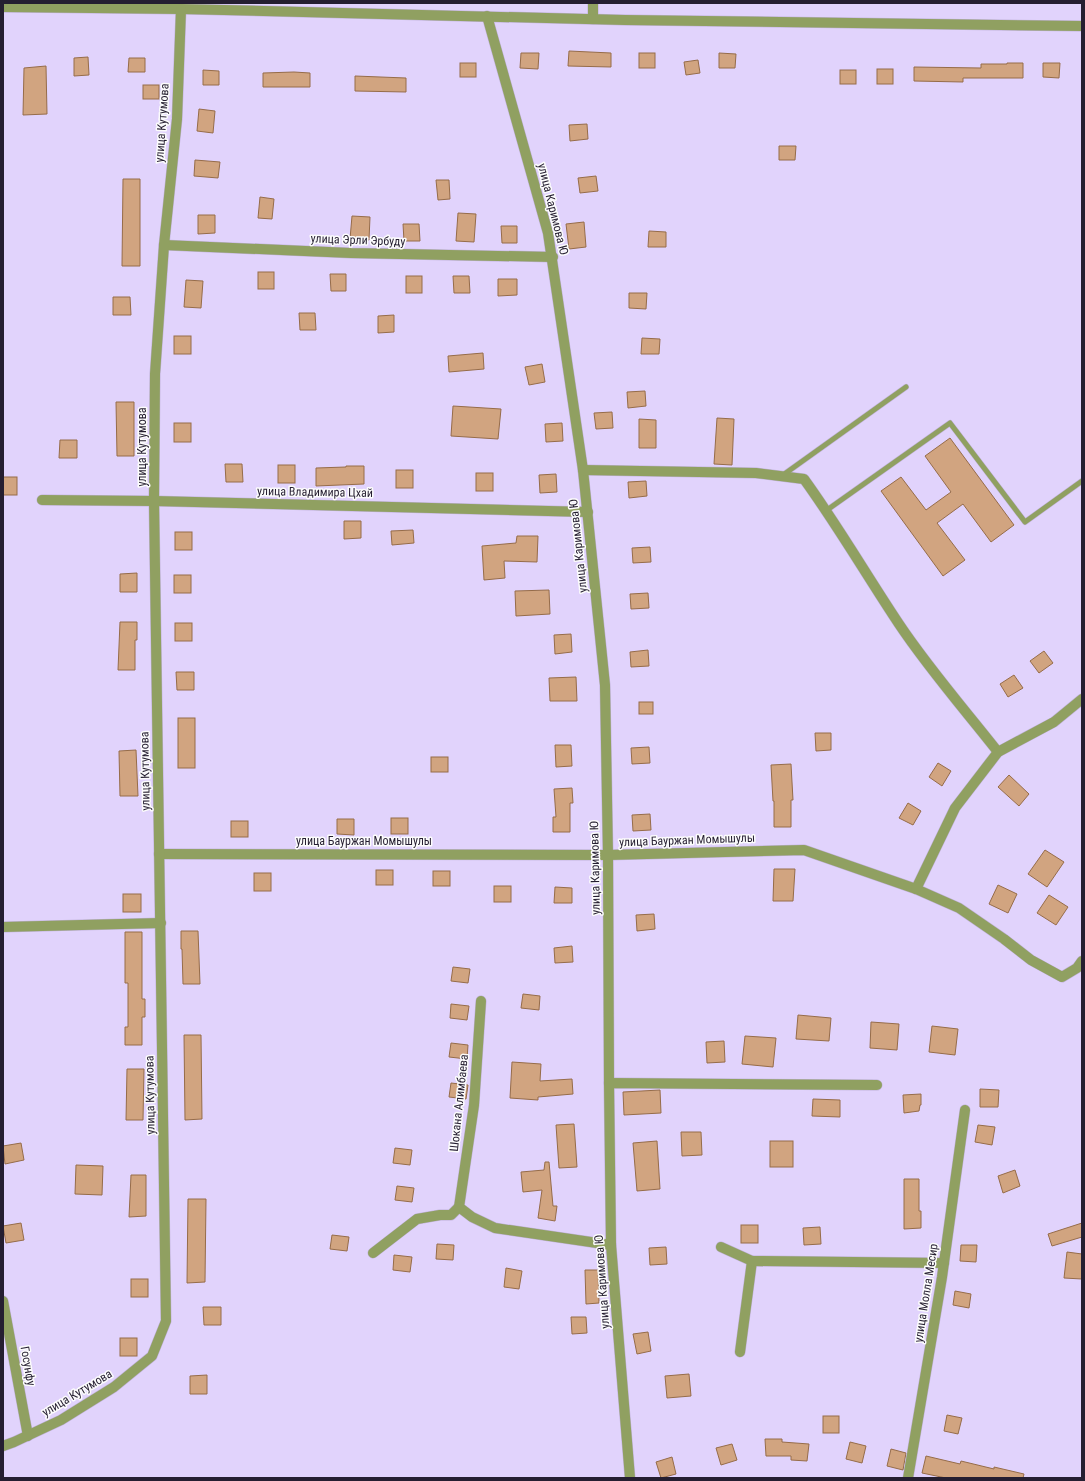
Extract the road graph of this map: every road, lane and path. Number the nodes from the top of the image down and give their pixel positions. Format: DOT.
graph roads {
  1 [pos="593,3"];
  2 [pos="3,7"];
  3 [pos="181,9"];
  4 [pos="487,16"];
  5 [pos="593,19"];
  6 [pos="1082,26"];
  7 [pos="164,245"];
  8 [pos="553,257"];
  9 [pos="906,387"];
  10 [pos="583,470"];
  11 [pos="783,475"];
  12 [pos="1082,481"];
  13 [pos="42,500"];
  14 [pos="154,501"];
  15 [pos="826,510"];
  16 [pos="588,512"];
  17 [pos="1082,699"];
  18 [pos="998,752"];
  19 [pos="159,854"];
  20 [pos="608,855"];
  21 [pos="916,889"];
  22 [pos="160,924"];
  23 [pos="3,927"];
  24 [pos="1082,961"];
  25 [pos="481,1001"];
  26 [pos="609,1083"];
  27 [pos="877,1085"];
  28 [pos="965,1110"];
  29 [pos="459,1207"];
  30 [pos="611,1245"];
  31 [pos="721,1247"];
  32 [pos="373,1253"];
  33 [pos="752,1261"];
  34 [pos="944,1263"];
  35 [pos="3,1301"];
  36 [pos="740,1352"];
  37 [pos="28,1436"];
  38 [pos="3,1446"];
  39 [pos="630,1478"];
  40 [pos="908,1478"];
  1 -- 5 [label="street"];
  2 -- 3 [label="street"];
  3 -- 4 [label="street"];
  3 -- 7 [label="street, улица Кутумова"];
  4 -- 5 [label="street"];
  4 -- 8 [label="street, улица Каримова Ю"];
  5 -- 6 [label="street"];
  7 -- 8 [label="street, улица Эрли Эрбуду"];
  7 -- 14 [label="street, улица Кутумова"];
  8 -- 10 [label="street, улица Каримова Ю"];
  9 -- 11 [label="lane"];
  10 -- 11 [label="street"];
  10 -- 16 [label="street, улица Каримова Ю"];
  11 -- 15 [label="street"];
  12 -- 15 [label="lane"];
  13 -- 14 [label="street, улица Владимира Цхай"];
  14 -- 16 [label="street, улица Владимира Цхай"];
  14 -- 19 [label="street, улица Кутумова"];
  15 -- 18 [label="street"];
  16 -- 20 [label="street, улица Каримова Ю"];
  17 -- 18 [label="street"];
  18 -- 21 [label="street"];
  19 -- 20 [label="street, улица Бауржан Момышулы"];
  19 -- 22 [label="street, улица Кутумова"];
  20 -- 21 [label="street, улица Бауржан Момышулы"];
  20 -- 26 [label="street, улица Каримова Ю"];
  21 -- 24 [label="street, улица Бауржан Момышулы"];
  22 -- 23 [label="street"];
  22 -- 37 [label="street, улица Кутумова"];
  25 -- 29 [label="street, Шокана Алимбаева"];
  26 -- 27 [label="street"];
  26 -- 30 [label="street, улица Каримова Ю"];
  28 -- 34 [label="street, улица Молла Месир"];
  29 -- 30 [label="street"];
  29 -- 32 [label="street"];
  30 -- 39 [label="street, улица Каримова Ю"];
  31 -- 33 [label="street"];
  33 -- 34 [label="street"];
  33 -- 36 [label="street"];
  34 -- 40 [label="street, улица Молла Месир"];
  35 -- 37 [label="street, Госунфу"];
  37 -- 38 [label="street, улица Кутумова"];
}
